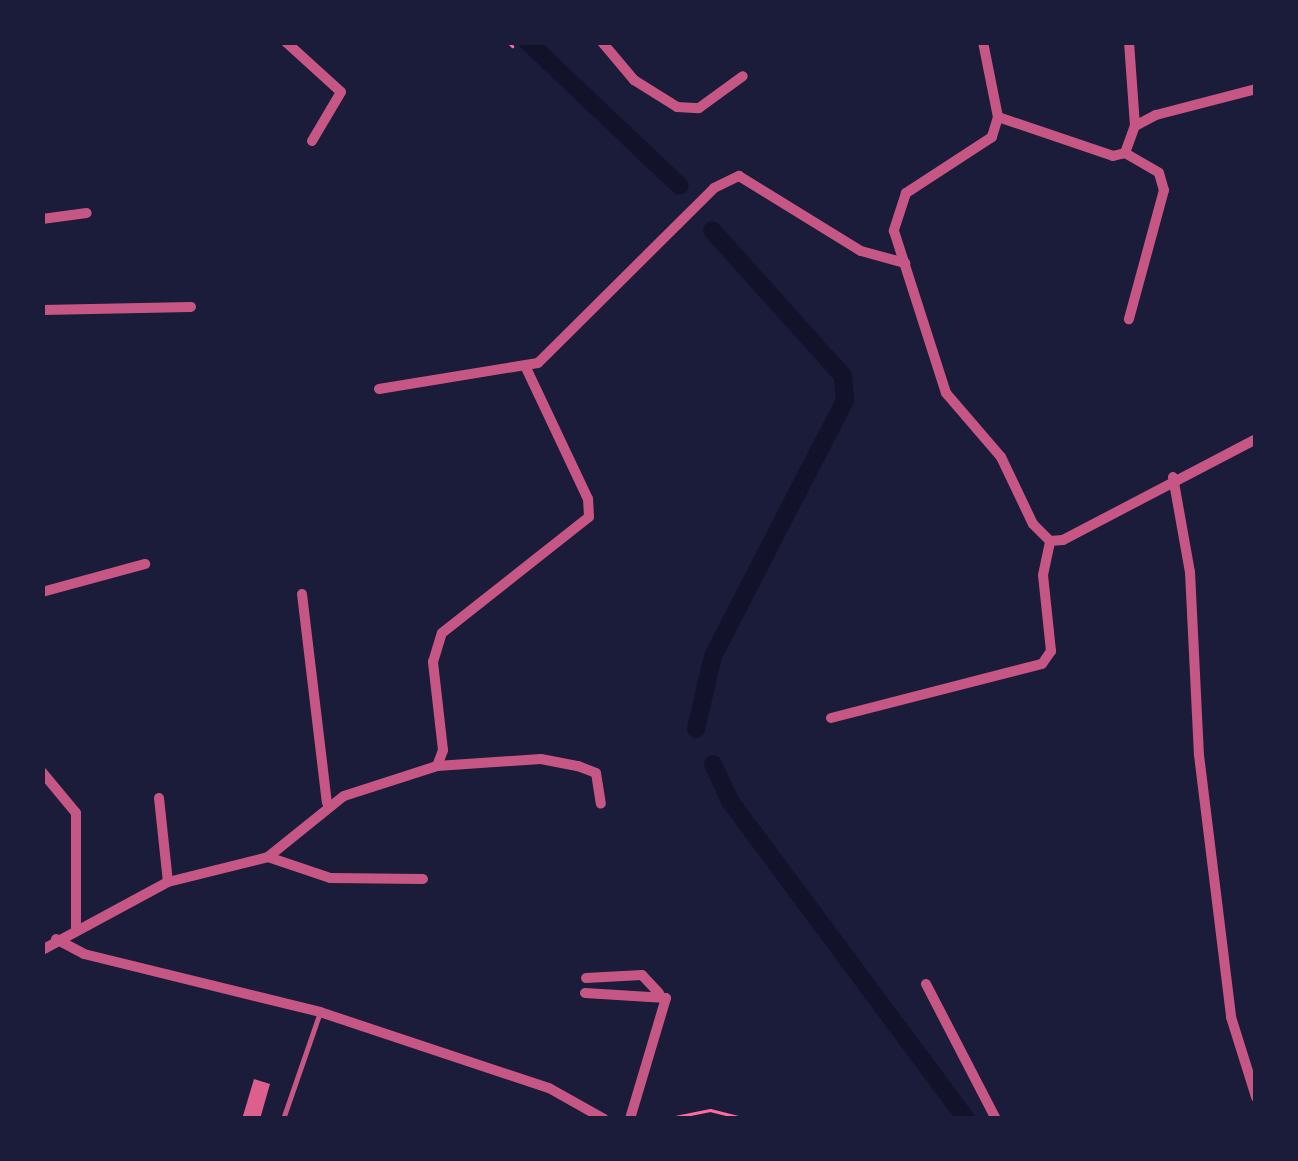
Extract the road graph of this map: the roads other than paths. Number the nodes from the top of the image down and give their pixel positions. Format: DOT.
graph roads {
  1 [pos="286,42"];
  2 [pos="602,42"];
  3 [pos="983,42"];
  4 [pos="1129,42"];
  5 [pos="743,76"];
  6 [pos="1256,89"];
  7 [pos="998,117"];
  8 [pos="1135,126"];
  9 [pos="312,141"];
  10 [pos="1125,153"];
  11 [pos="87,213"];
  12 [pos="42,219"];
  13 [pos="905,263"];
  14 [pos="191,307"];
  15 [pos="42,310"];
  16 [pos="1129,319"];
  17 [pos="526,368"];
  18 [pos="379,389"];
  19 [pos="1256,440"];
  20 [pos="1173,477"];
  21 [pos="1050,541"];
  22 [pos="145,564"];
  23 [pos="42,592"];
  24 [pos="302,594"];
  25 [pos="831,718"];
  26 [pos="437,766"];
  27 [pos="42,772"];
  28 [pos="159,798"];
  29 [pos="327,803"];
  30 [pos="601,804"];
  31 [pos="268,857"];
  32 [pos="423,879"];
  33 [pos="168,882"];
  34 [pos="76,927"];
  35 [pos="56,939"];
  36 [pos="42,950"];
  37 [pos="586,978"];
  38 [pos="926,984"];
  39 [pos="659,993"];
  40 [pos="585,994"];
  41 [pos="320,1012"];
  42 [pos="1256,1097"];
  43 [pos="283,1119"];
  44 [pos="604,1119"];
  45 [pos="630,1119"];
  46 [pos="996,1119"];
  1 -- 9 [label="street"];
  2 -- 5 [label="street"];
  3 -- 7 [label="street"];
  4 -- 8 [label="street"];
  6 -- 8 [label="street"];
  7 -- 10 [label="street"];
  7 -- 13 [label="street"];
  8 -- 10 [label="street"];
  10 -- 16 [label="street"];
  11 -- 12 [label="street"];
  13 -- 17 [label="street"];
  13 -- 21 [label="street"];
  14 -- 15 [label="street"];
  17 -- 18 [label="street"];
  17 -- 26 [label="street"];
  19 -- 20 [label="street"];
  20 -- 21 [label="street"];
  20 -- 42 [label="street"];
  21 -- 25 [label="street"];
  22 -- 23 [label="street"];
  24 -- 29 [label="street"];
  26 -- 29 [label="street"];
  26 -- 30 [label="street"];
  27 -- 34 [label="street"];
  28 -- 33 [label="street"];
  29 -- 31 [label="street"];
  31 -- 32 [label="street"];
  31 -- 33 [label="street"];
  33 -- 34 [label="street"];
  34 -- 35 [label="street"];
  35 -- 36 [label="street"];
  35 -- 41 [label="street"];
  37 -- 39 [label="street"];
  38 -- 46 [label="street"];
  39 -- 40 [label="street"];
  39 -- 45 [label="street"];
  41 -- 43 [label="lane"];
  41 -- 44 [label="street"];
}
